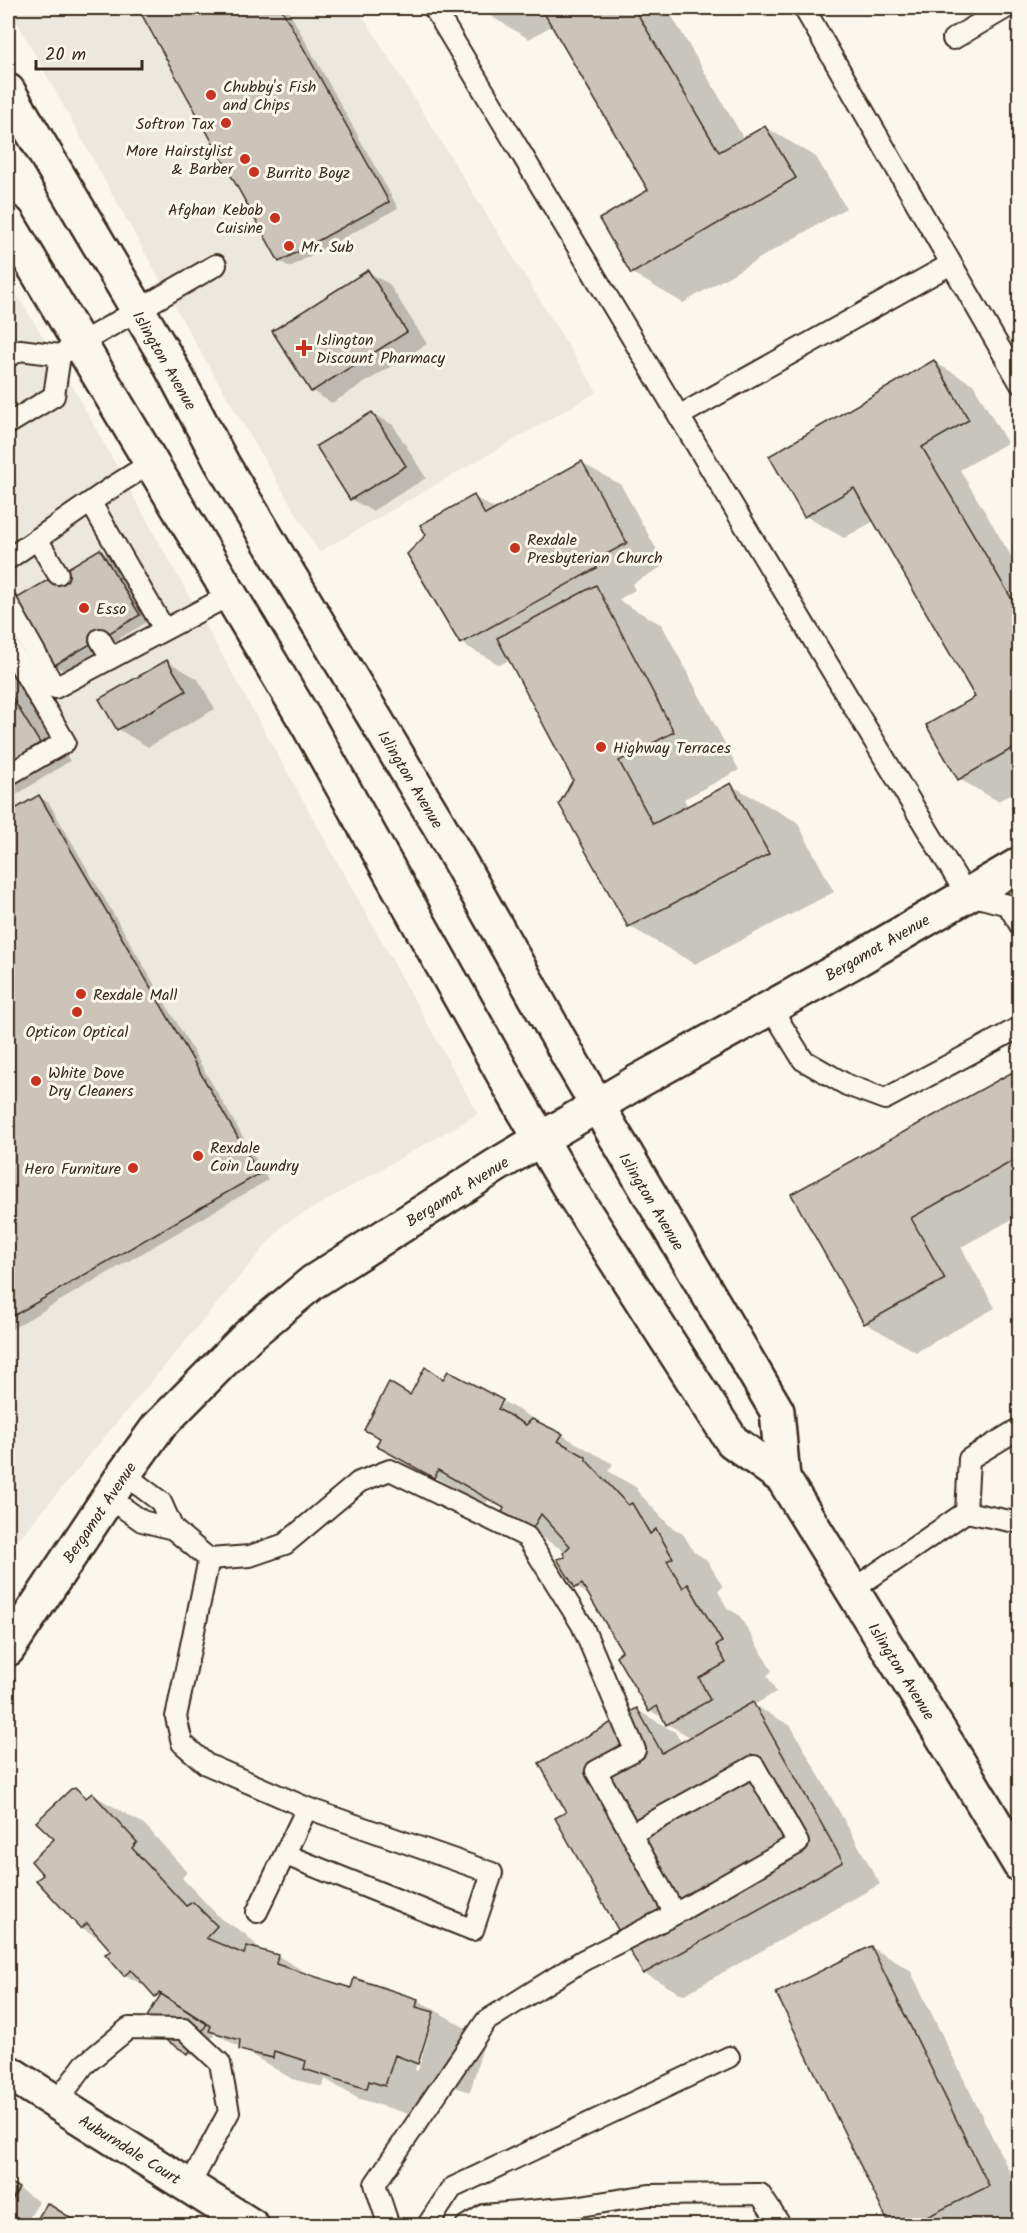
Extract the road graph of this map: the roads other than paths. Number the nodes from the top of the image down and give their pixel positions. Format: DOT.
graph roads {
  1 [pos="434,8"];
  2 [pos="804,8"];
  3 [pos="1006,8"];
  4 [pos="953,39"];
  5 [pos="8,91"];
  6 [pos="8,223"];
  7 [pos="951,264"];
  8 [pos="216,265"];
  9 [pos="137,310"];
  10 [pos="69,349"];
  11 [pos="8,357"];
  12 [pos="1020,383"];
  13 [pos="679,416"];
  14 [pos="8,424"];
  15 [pos="151,463"];
  16 [pos="91,503"];
  17 [pos="37,539"];
  18 [pos="8,559"];
  19 [pos="58,574"];
  20 [pos="230,595"];
  21 [pos="8,604"];
  22 [pos="164,629"];
  23 [pos="100,639"];
  24 [pos="8,645"];
  25 [pos="111,658"];
  26 [pos="8,775"];
  27 [pos="1020,864"];
  28 [pos="966,894"];
  29 [pos="1014,908"];
  30 [pos="1020,925"];
  31 [pos="771,1008"];
  32 [pos="1020,1027"];
  33 [pos="598,1107"];
  34 [pos="541,1140"];
  35 [pos="1020,1428"];
  36 [pos="783,1478"];
  37 [pos="116,1485"];
  38 [pos="966,1512"];
  39 [pos="1020,1523"];
  40 [pos="173,1529"];
  41 [pos="209,1559"];
  42 [pos="852,1590"];
  43 [pos="8,1649"];
  44 [pos="308,1808"];
  45 [pos="632,1834"];
  46 [pos="286,1855"];
  47 [pos="1020,1865"];
  48 [pos="257,1912"];
  49 [pos="675,1914"];
  50 [pos="729,2057"];
  51 [pos="8,2072"];
  52 [pos="56,2103"];
  53 [pos="189,2186"];
  54 [pos="252,2226"];
  55 [pos="389,2226"];
  56 [pos="427,2226"];
  57 [pos="466,2226"];
  58 [pos="781,2226"];
  1 -- 13 [label="lane"];
  2 -- 7 [label="lane"];
  3 -- 4 [label="lane"];
  5 -- 9 [label="main road, Islington Avenue"];
  6 -- 10 [label="main road, Islington Avenue"];
  7 -- 12 [label="lane"];
  7 -- 13 [label="lane"];
  8 -- 9 [label="lane"];
  9 -- 10 [label="lane"];
  9 -- 33 [label="main road, Islington Avenue"];
  10 -- 11 [label="lane"];
  10 -- 14 [label="lane"];
  10 -- 15 [label="main road, Islington Avenue"];
  13 -- 28 [label="lane"];
  15 -- 16 [label="lane"];
  15 -- 20 [label="main road, Islington Avenue"];
  16 -- 17 [label="lane"];
  16 -- 22 [label="lane"];
  17 -- 18 [label="lane"];
  17 -- 19 [label="lane"];
  20 -- 22 [label="lane"];
  20 -- 34 [label="main road, Islington Avenue"];
  21 -- 25 [label="lane"];
  22 -- 25 [label="lane"];
  23 -- 25 [label="lane"];
  24 -- 26 [label="lane"];
  27 -- 28 [label="main road, Bergamot Avenue"];
  28 -- 29 [label="lane"];
  28 -- 31 [label="main road, Bergamot Avenue"];
  29 -- 30 [label="lane"];
  31 -- 32 [label="lane"];
  31 -- 33 [label="main road, Bergamot Avenue"];
  33 -- 34 [label="main road, Bergamot Avenue"];
  33 -- 36 [label="main road, Islington Avenue"];
  34 -- 36 [label="main road, Islington Avenue"];
  34 -- 37 [label="main road, Bergamot Avenue"];
  35 -- 38 [label="lane"];
  36 -- 42 [label="main road, Islington Avenue"];
  37 -- 40 [label="lane"];
  37 -- 40 [label="lane"];
  37 -- 43 [label="main road, Bergamot Avenue"];
  38 -- 39 [label="lane"];
  38 -- 42 [label="lane"];
  40 -- 41 [label="lane"];
  41 -- 44 [label="lane"];
  41 -- 45 [label="lane"];
  42 -- 47 [label="main road, Islington Avenue"];
  44 -- 46 [label="lane"];
  44 -- 46 [label="lane"];
  45 -- 49 [label="lane"];
  45 -- 49 [label="lane"];
  46 -- 48 [label="lane"];
  49 -- 55 [label="lane"];
  50 -- 56 [label="lane"];
  51 -- 52 [label="main road, Auburndale Court"];
  52 -- 53 [label="main road, Auburndale Court"];
  52 -- 53 [label="lane"];
  53 -- 54 [label="main road, Auburndale Court"];
  57 -- 58 [label="lane"];
}
